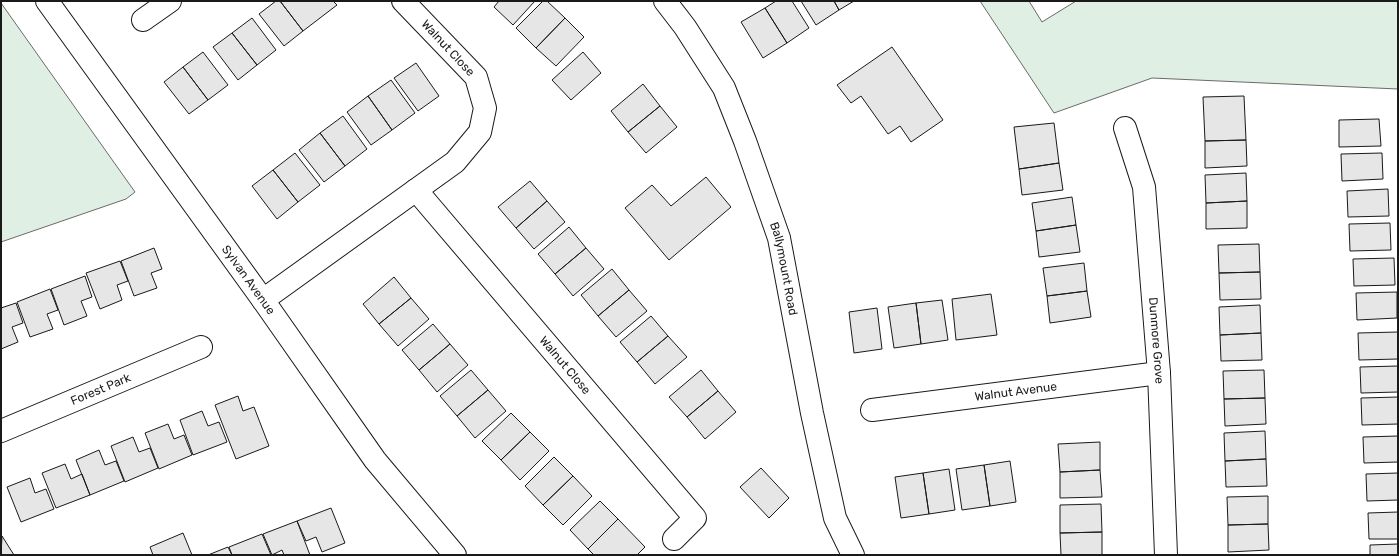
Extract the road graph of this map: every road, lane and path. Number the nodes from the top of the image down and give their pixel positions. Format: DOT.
graph roads {
  1 [pos="47,1"];
  2 [pos="170,1"];
  3 [pos="403,1"];
  4 [pos="665,1"];
  5 [pos="144,20"];
  6 [pos="1125,128"];
  7 [pos="416,190"];
  8 [pos="264,300"];
  9 [pos="201,347"];
  10 [pos="1159,372"];
  11 [pos="872,410"];
  12 [pos="1,431"];
  13 [pos="674,539"];
  14 [pos="455,555"];
  15 [pos="853,555"];
  16 [pos="1166,555"];
  1 -- 8 [label="street, Sylvan Avenue"];
  2 -- 5 [label="street"];
  3 -- 7 [label="street, Walnut Close"];
  4 -- 15 [label="street, Ballymount Road"];
  6 -- 10 [label="street, Dunmore Grove"];
  7 -- 8 [label="street, Walnut Close"];
  7 -- 13 [label="street, Walnut Close"];
  8 -- 14 [label="street, Sylvan Avenue"];
  9 -- 12 [label="street, Forest Park"];
  10 -- 11 [label="street, Walnut Avenue"];
  10 -- 16 [label="street, Dunmore Grove"];
}
